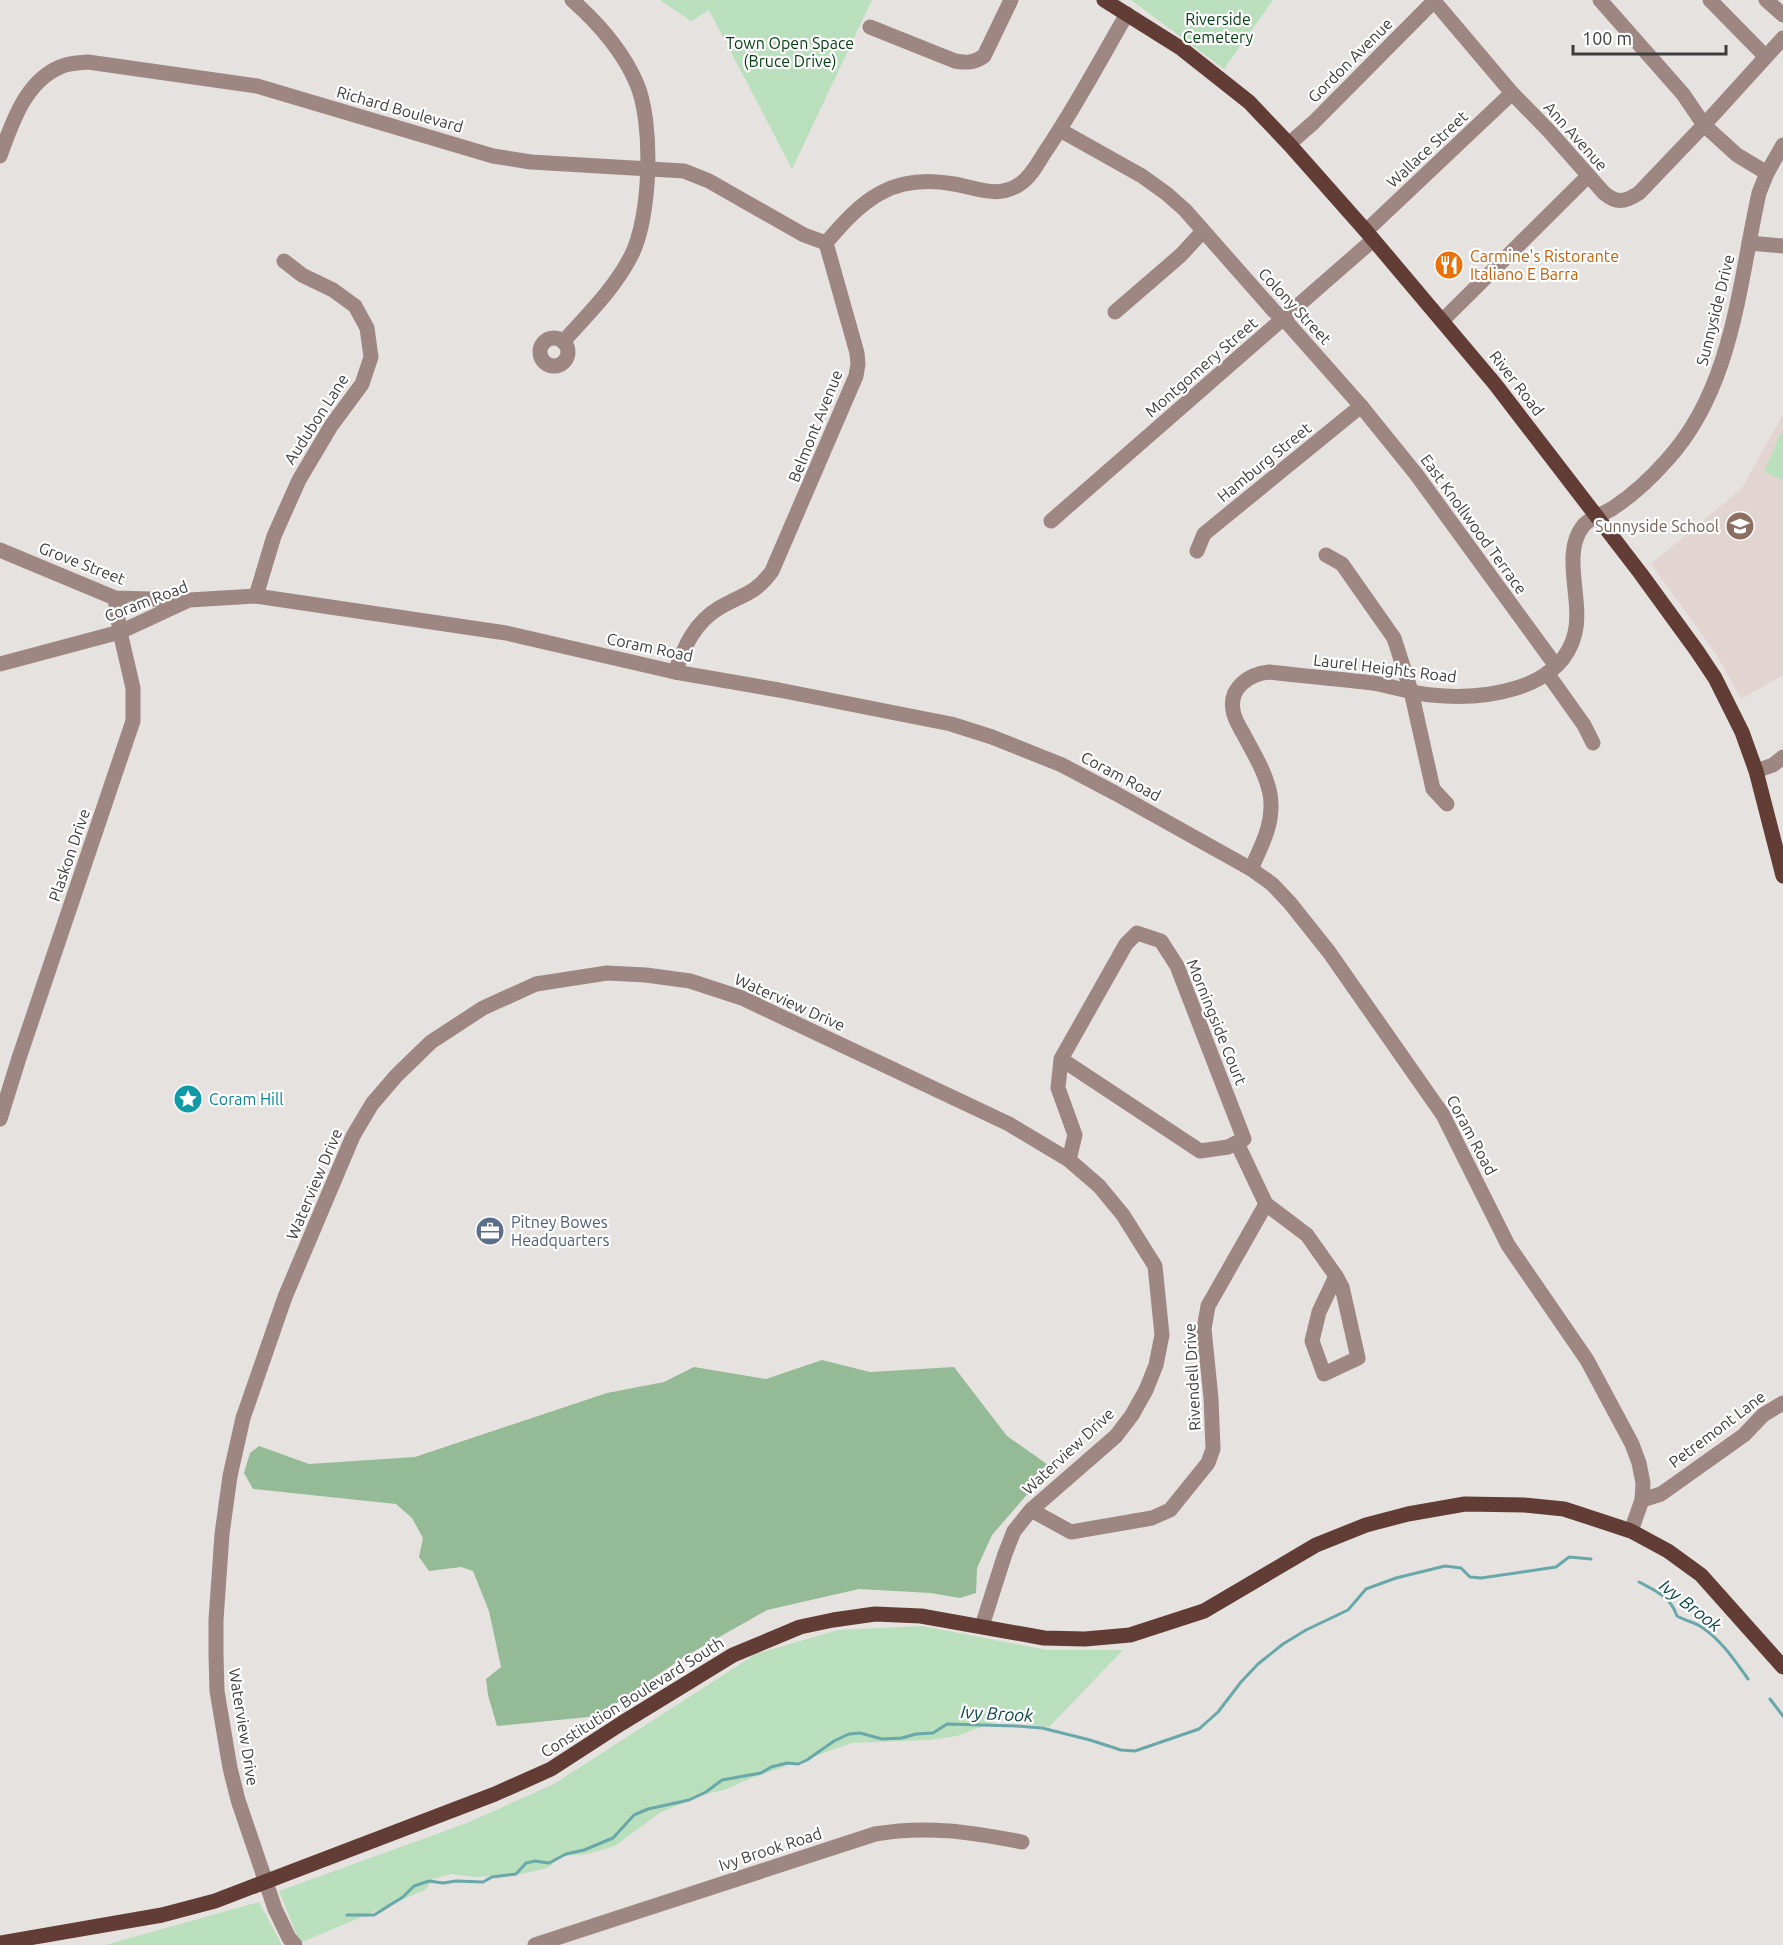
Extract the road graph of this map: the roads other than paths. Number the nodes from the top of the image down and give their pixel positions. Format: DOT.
graph roads {
  1 [pos="572,0"];
  2 [pos="1011,0"];
  3 [pos="1104,0"];
  4 [pos="1600,0"];
  5 [pos="1710,0"];
  6 [pos="1766,0"];
  7 [pos="1435,1"];
  8 [pos="1127,14"];
  9 [pos="1783,15"];
  10 [pos="870,27"];
  11 [pos="1783,38"];
  12 [pos="1765,56"];
  13 [pos="1512,93"];
  14 [pos="1704,125"];
  15 [pos="1060,130"];
  16 [pos="1289,144"];
  17 [pos="1783,145"];
  18 [pos="0,156"];
  19 [pos="648,169"];
  20 [pos="1767,173"];
  21 [pos="1588,176"];
  22 [pos="1203,231"];
  23 [pos="1369,236"];
  24 [pos="826,243"];
  25 [pos="1749,243"];
  26 [pos="1783,246"];
  27 [pos="284,261"];
  28 [pos="1115,312"];
  29 [pos="1284,319"];
  30 [pos="1443,320"];
  31 [pos="563,342"];
  32 [pos="1361,406"];
  33 [pos="1596,516"];
  34 [pos="1051,520"];
  35 [pos="0,550"];
  36 [pos="1197,551"];
  37 [pos="1326,555"];
  38 [pos="256,596"];
  39 [pos="115,598"];
  40 [pos="189,600"];
  41 [pos="120,632"];
  42 [pos="0,664"];
  43 [pos="1551,669"];
  44 [pos="675,672"];
  45 [pos="1411,691"];
  46 [pos="1593,743"];
  47 [pos="1783,756"];
  48 [pos="1756,771"];
  49 [pos="1447,804"];
  50 [pos="1251,869"];
  51 [pos="1783,876"];
  52 [pos="1061,1059"];
  53 [pos="0,1119"];
  54 [pos="1238,1143"];
  55 [pos="1070,1160"];
  56 [pos="1266,1204"];
  57 [pos="1336,1276"];
  58 [pos="1783,1403"];
  59 [pos="1642,1500"];
  60 [pos="1031,1510"];
  61 [pos="1630,1531"];
  62 [pos="982,1626"];
  63 [pos="1783,1667"];
  64 [pos="1022,1842"];
  65 [pos="266,1883"];
  66 [pos="0,1943"];
  67 [pos="295,1945"];
  68 [pos="535,1945"];
  1 -- 19 [label="street"];
  2 -- 10 [label="street"];
  3 -- 8 [label="main road, River Road"];
  4 -- 14 [label="street"];
  5 -- 12 [label="street"];
  6 -- 9 [label="street"];
  7 -- 13 [label="street, Ann Avenue"];
  7 -- 16 [label="street, Gordon Avenue"];
  8 -- 15 [label="street"];
  8 -- 16 [label="main road, River Road"];
  11 -- 12 [label="street"];
  12 -- 14 [label="street"];
  13 -- 21 [label="street, Ann Avenue"];
  13 -- 23 [label="street, Wallace Street"];
  14 -- 20 [label="street"];
  14 -- 21 [label="street, Ann Avenue"];
  15 -- 22 [label="street, Colony Street"];
  15 -- 24 [label="street"];
  16 -- 23 [label="main road, River Road"];
  17 -- 20 [label="street, Sunnyside Drive"];
  18 -- 19 [label="street, Richard Boulevard"];
  19 -- 24 [label="street, Richard Boulevard"];
  19 -- 31 [label="street"];
  20 -- 25 [label="street, Sunnyside Drive"];
  21 -- 30 [label="street"];
  22 -- 28 [label="street"];
  22 -- 29 [label="street, Colony Street"];
  23 -- 29 [label="street, Montgomery Street"];
  23 -- 30 [label="main road, River Road"];
  24 -- 44 [label="street, Belmont Avenue"];
  25 -- 26 [label="street, Sunnyside Drive"];
  25 -- 33 [label="street, Sunnyside Drive"];
  27 -- 38 [label="street, Audubon Lane"];
  29 -- 32 [label="street, Colony Street"];
  29 -- 34 [label="street, Montgomery Street"];
  30 -- 33 [label="main road, River Road"];
  32 -- 36 [label="street, Hamburg Street"];
  32 -- 43 [label="street, East Knollwood Terrace"];
  33 -- 43 [label="street, Laurel Heights Road"];
  33 -- 48 [label="main road, River Road"];
  35 -- 39 [label="street, Grove Street"];
  37 -- 45 [label="street"];
  38 -- 40 [label="street, Coram Road"];
  38 -- 44 [label="street, Coram Road"];
  39 -- 40 [label="street, Grove Street"];
  39 -- 41 [label="street, Plaskon Drive"];
  40 -- 41 [label="street, Coram Road"];
  41 -- 42 [label="street, Coram Road"];
  41 -- 53 [label="street, Plaskon Drive"];
  43 -- 45 [label="street, Laurel Heights Road"];
  43 -- 46 [label="street, East Knollwood Terrace"];
  44 -- 50 [label="street, Coram Road"];
  45 -- 49 [label="street"];
  45 -- 50 [label="street, Laurel Heights Road"];
  47 -- 48 [label="street"];
  48 -- 51 [label="main road, River Road"];
  50 -- 59 [label="street, Coram Road"];
  52 -- 54 [label="street"];
  52 -- 54 [label="street, Morningside Court"];
  52 -- 55 [label="street, Morningside Court"];
  54 -- 56 [label="street, Morningside Court"];
  55 -- 60 [label="street, Waterview Drive"];
  55 -- 65 [label="street, Waterview Drive"];
  56 -- 57 [label="street"];
  56 -- 60 [label="street, Rivendell Drive"];
  57 -- 57 [label="street"];
  58 -- 59 [label="street, Petremont Lane"];
  59 -- 61 [label="street, Coram Road"];
  60 -- 62 [label="street, Waterview Drive"];
  61 -- 62 [label="main road, Constitution Boulevard South"];
  61 -- 63 [label="main road"];
  62 -- 65 [label="main road, Constitution Boulevard South"];
  64 -- 68 [label="street, Ivy Brook Road"];
  65 -- 66 [label="main road, Constitution Boulevard South"];
  65 -- 67 [label="street"];
}
